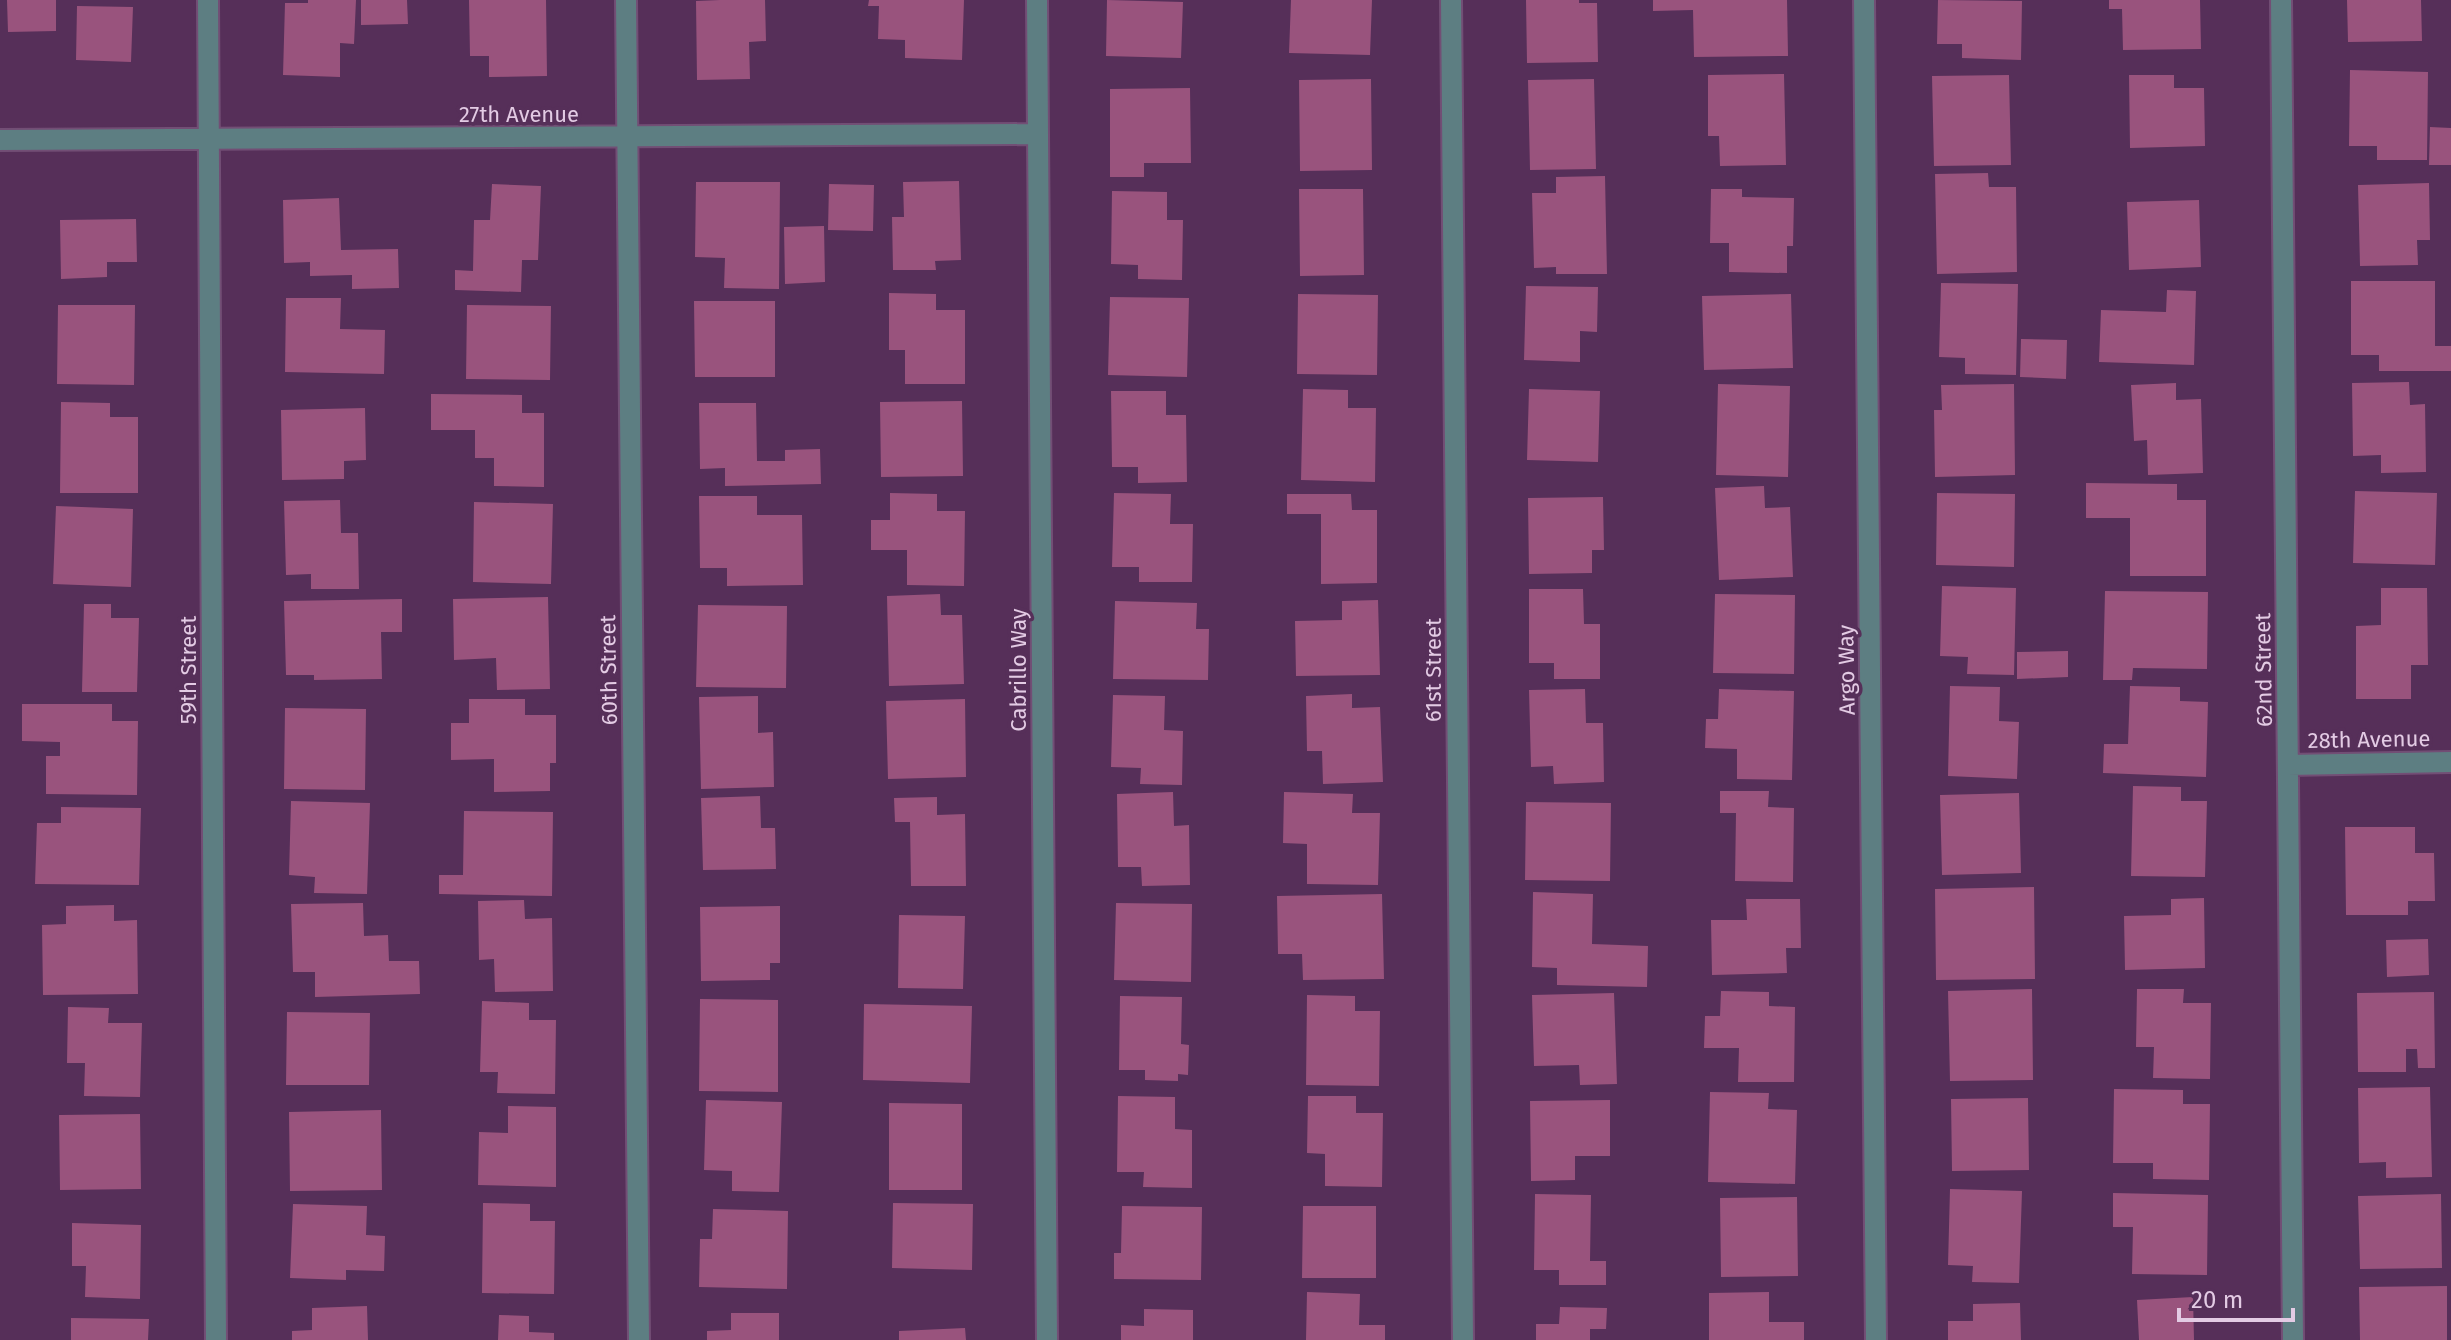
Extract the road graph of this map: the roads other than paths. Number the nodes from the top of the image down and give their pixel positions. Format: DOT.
graph roads {
  1 [pos="208,0"];
  2 [pos="626,0"];
  3 [pos="1037,0"];
  4 [pos="1451,0"];
  5 [pos="1864,0"];
  6 [pos="2281,0"];
  7 [pos="1038,134"];
  8 [pos="627,137"];
  9 [pos="0,140"];
  10 [pos="209,140"];
  11 [pos="2451,762"];
  12 [pos="2288,765"];
  13 [pos="216,1340"];
  14 [pos="639,1340"];
  15 [pos="1047,1340"];
  16 [pos="1463,1340"];
  17 [pos="1876,1340"];
  18 [pos="2293,1340"];
  1 -- 10 [label="street, 59th Street"];
  2 -- 8 [label="street, 60th Street"];
  3 -- 7 [label="street, Cabrillo Way"];
  4 -- 16 [label="street, 61st Street"];
  5 -- 17 [label="street, Argo Way"];
  6 -- 12 [label="street, 62nd Street"];
  7 -- 8 [label="street, 27th Avenue"];
  7 -- 15 [label="street, Cabrillo Way"];
  8 -- 10 [label="street, 27th Avenue"];
  8 -- 14 [label="street, 60th Street"];
  9 -- 10 [label="street, 27th Avenue"];
  10 -- 13 [label="street, 59th Street"];
  11 -- 12 [label="street, 28th Avenue"];
  12 -- 18 [label="street, 62nd Street"];
}
